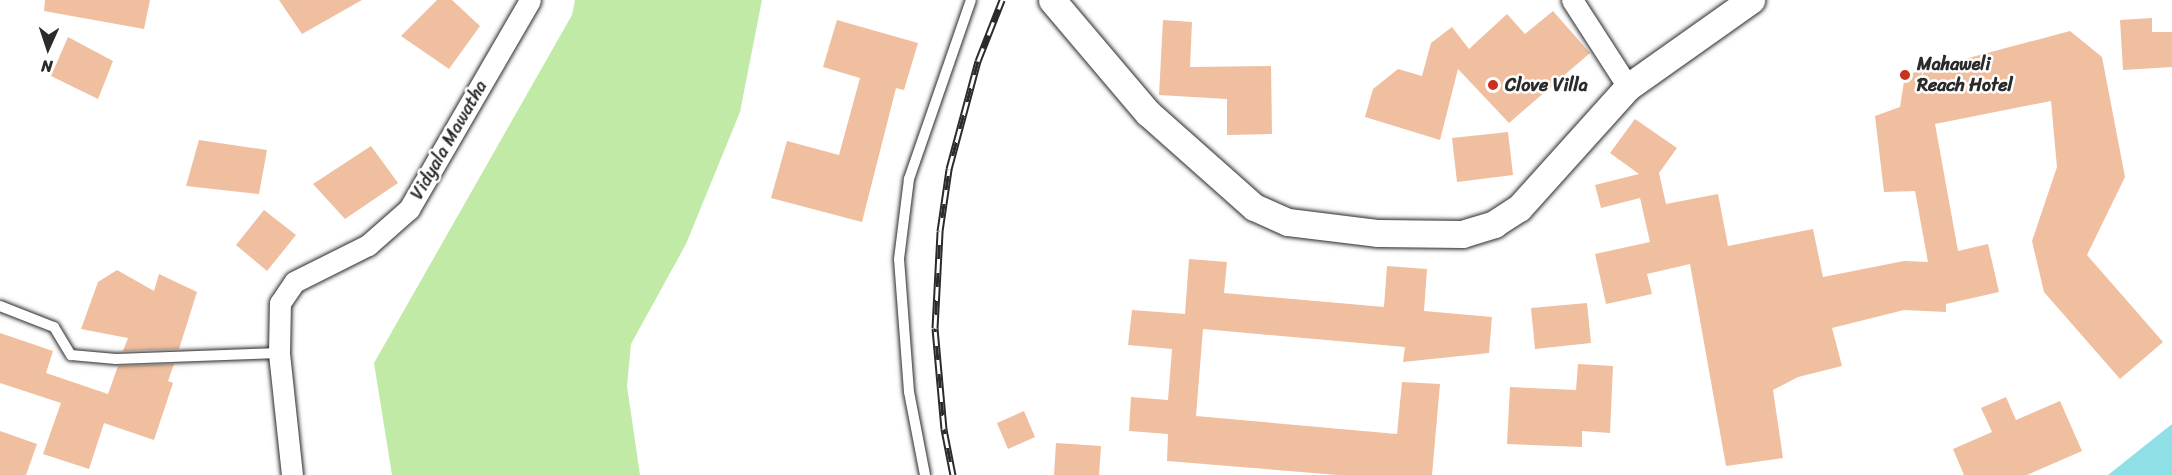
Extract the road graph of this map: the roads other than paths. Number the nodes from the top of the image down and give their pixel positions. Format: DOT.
graph roads {
  1 [pos="530,0"];
  2 [pos="971,0"];
  3 [pos="1052,0"];
  4 [pos="1572,0"];
  5 [pos="1751,0"];
  6 [pos="1628,87"];
  7 [pos="0,306"];
  8 [pos="279,353"];
  9 [pos="292,475"];
  10 [pos="925,475"];
  1 -- 8 [label="street, Vidyala Mawatha"];
  2 -- 10 [label="lane"];
  3 -- 6 [label="street"];
  4 -- 6 [label="street"];
  5 -- 6 [label="street"];
  7 -- 8 [label="lane"];
  8 -- 9 [label="street, Vidyala Mawatha"];
}
